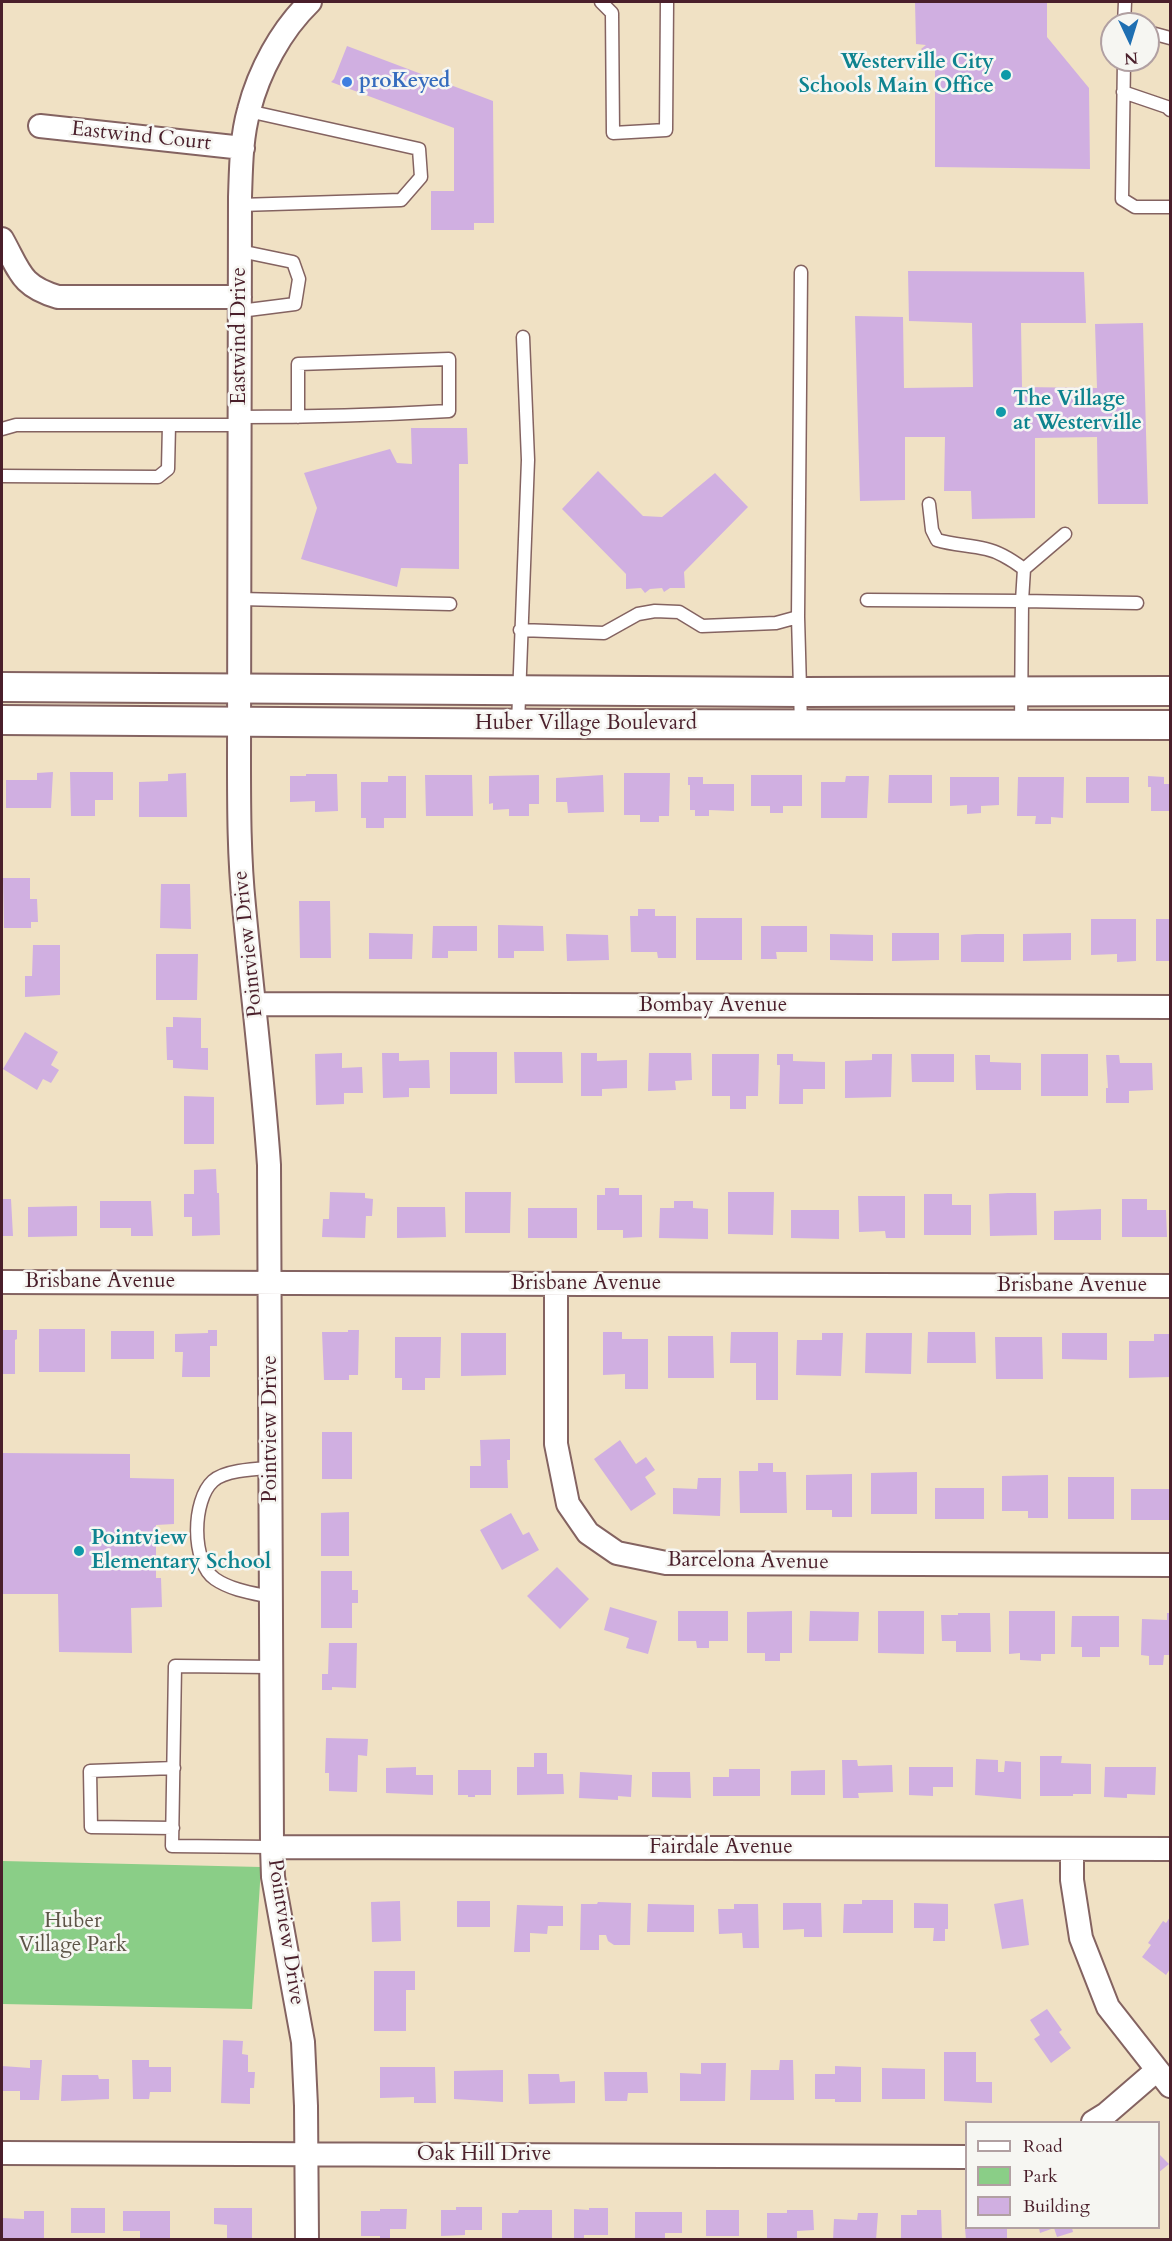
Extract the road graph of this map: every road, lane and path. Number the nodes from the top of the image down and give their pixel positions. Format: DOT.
graph roads {
  1 [pos="310,2"];
  2 [pos="601,2"];
  3 [pos="667,2"];
  4 [pos="1124,72"];
  5 [pos="1123,92"];
  6 [pos="1170,110"];
  7 [pos="248,111"];
  8 [pos="40,126"];
  9 [pos="243,148"];
  10 [pos="240,205"];
  11 [pos="1170,207"];
  12 [pos="2,239"];
  13 [pos="240,251"];
  14 [pos="801,272"];
  15 [pos="240,304"];
  16 [pos="524,337"];
  17 [pos="297,417"];
  18 [pos="240,421"];
  19 [pos="169,425"];
  20 [pos="2,429"];
  21 [pos="2,476"];
  22 [pos="929,504"];
  23 [pos="1065,534"];
  24 [pos="1024,569"];
  25 [pos="240,599"];
  26 [pos="867,600"];
  27 [pos="1022,601"];
  28 [pos="1137,603"];
  29 [pos="450,604"];
  30 [pos="798,617"];
  31 [pos="520,630"];
  32 [pos="2,687"];
  33 [pos="240,689"];
  34 [pos="518,690"];
  35 [pos="1021,691"];
  36 [pos="1170,691"];
  37 [pos="802,692"];
  38 [pos="2,720"];
  39 [pos="240,723"];
  40 [pos="518,724"];
  41 [pos="801,725"];
  42 [pos="1021,725"];
  43 [pos="1170,725"];
  44 [pos="255,1004"];
  45 [pos="1170,1007"];
  46 [pos="2,1282"];
  47 [pos="271,1284"];
  48 [pos="556,1284"];
  49 [pos="1170,1286"];
  50 [pos="271,1468"];
  51 [pos="1170,1565"];
  52 [pos="271,1597"];
  53 [pos="272,1667"];
  54 [pos="174,1768"];
  55 [pos="173,1828"];
  56 [pos="272,1847"];
  57 [pos="1170,1849"];
  58 [pos="1072,1850"];
  59 [pos="1164,2078"];
  60 [pos="1095,2121"];
  61 [pos="2,2153"];
  62 [pos="307,2155"];
  63 [pos="965,2157"];
  64 [pos="307,2240"];
  1 -- 7 [label="street, Eastwind Drive"];
  2 -- 3 [label="lane"];
  4 -- 5 [label="lane"];
  5 -- 6 [label="lane"];
  5 -- 11 [label="lane"];
  7 -- 9 [label="street, Eastwind Drive"];
  7 -- 10 [label="lane"];
  8 -- 9 [label="street, Eastwind Court"];
  9 -- 10 [label="street, Eastwind Drive"];
  10 -- 13 [label="street, Eastwind Drive"];
  12 -- 15 [label="street"];
  13 -- 15 [label="street, Eastwind Drive"];
  13 -- 15 [label="lane"];
  14 -- 30 [label="lane"];
  15 -- 18 [label="street, Eastwind Drive"];
  16 -- 31 [label="lane"];
  17 -- 17 [label="lane"];
  17 -- 18 [label="lane"];
  18 -- 19 [label="lane"];
  18 -- 25 [label="street, Eastwind Drive"];
  19 -- 20 [label="lane"];
  19 -- 21 [label="lane"];
  22 -- 24 [label="lane"];
  23 -- 24 [label="lane"];
  24 -- 27 [label="lane"];
  25 -- 29 [label="lane"];
  25 -- 33 [label="street, Eastwind Drive"];
  26 -- 27 [label="lane"];
  27 -- 28 [label="lane"];
  27 -- 35 [label="lane"];
  30 -- 31 [label="lane"];
  30 -- 37 [label="lane"];
  31 -- 34 [label="lane"];
  32 -- 33 [label="street, Huber Village Boulevard"];
  33 -- 34 [label="street, Huber Village Boulevard"];
  33 -- 39 [label="street, Pointview Drive"];
  34 -- 37 [label="street, Huber Village Boulevard"];
  34 -- 40 [label="lane"];
  35 -- 36 [label="street, Huber Village Boulevard"];
  35 -- 37 [label="street, Huber Village Boulevard"];
  35 -- 42 [label="lane"];
  37 -- 41 [label="lane"];
  38 -- 39 [label="street, Huber Village Boulevard"];
  39 -- 40 [label="street, Huber Village Boulevard"];
  39 -- 44 [label="street, Pointview Drive"];
  40 -- 41 [label="street, Huber Village Boulevard"];
  41 -- 42 [label="street, Huber Village Boulevard"];
  42 -- 43 [label="street, Huber Village Boulevard"];
  44 -- 45 [label="street, Bombay Avenue"];
  44 -- 47 [label="street, Pointview Drive"];
  46 -- 47 [label="street, Brisbane Avenue"];
  47 -- 48 [label="street, Brisbane Avenue"];
  47 -- 50 [label="street, Pointview Drive"];
  48 -- 49 [label="street, Brisbane Avenue"];
  48 -- 51 [label="street, Barcelona Avenue"];
  50 -- 52 [label="street, Pointview Drive"];
  50 -- 52 [label="lane"];
  52 -- 53 [label="street, Pointview Drive"];
  53 -- 54 [label="lane"];
  53 -- 56 [label="street, Pointview Drive"];
  54 -- 55 [label="lane"];
  54 -- 55 [label="lane"];
  55 -- 56 [label="lane"];
  56 -- 58 [label="street, Fairdale Avenue"];
  56 -- 62 [label="street, Pointview Drive"];
  57 -- 58 [label="street, Fairdale Avenue"];
  58 -- 59 [label="street"];
  59 -- 60 [label="street"];
  61 -- 62 [label="street, Oak Hill Drive"];
  62 -- 63 [label="street, Oak Hill Drive"];
  62 -- 64 [label="street, Pointview Drive"];
}
